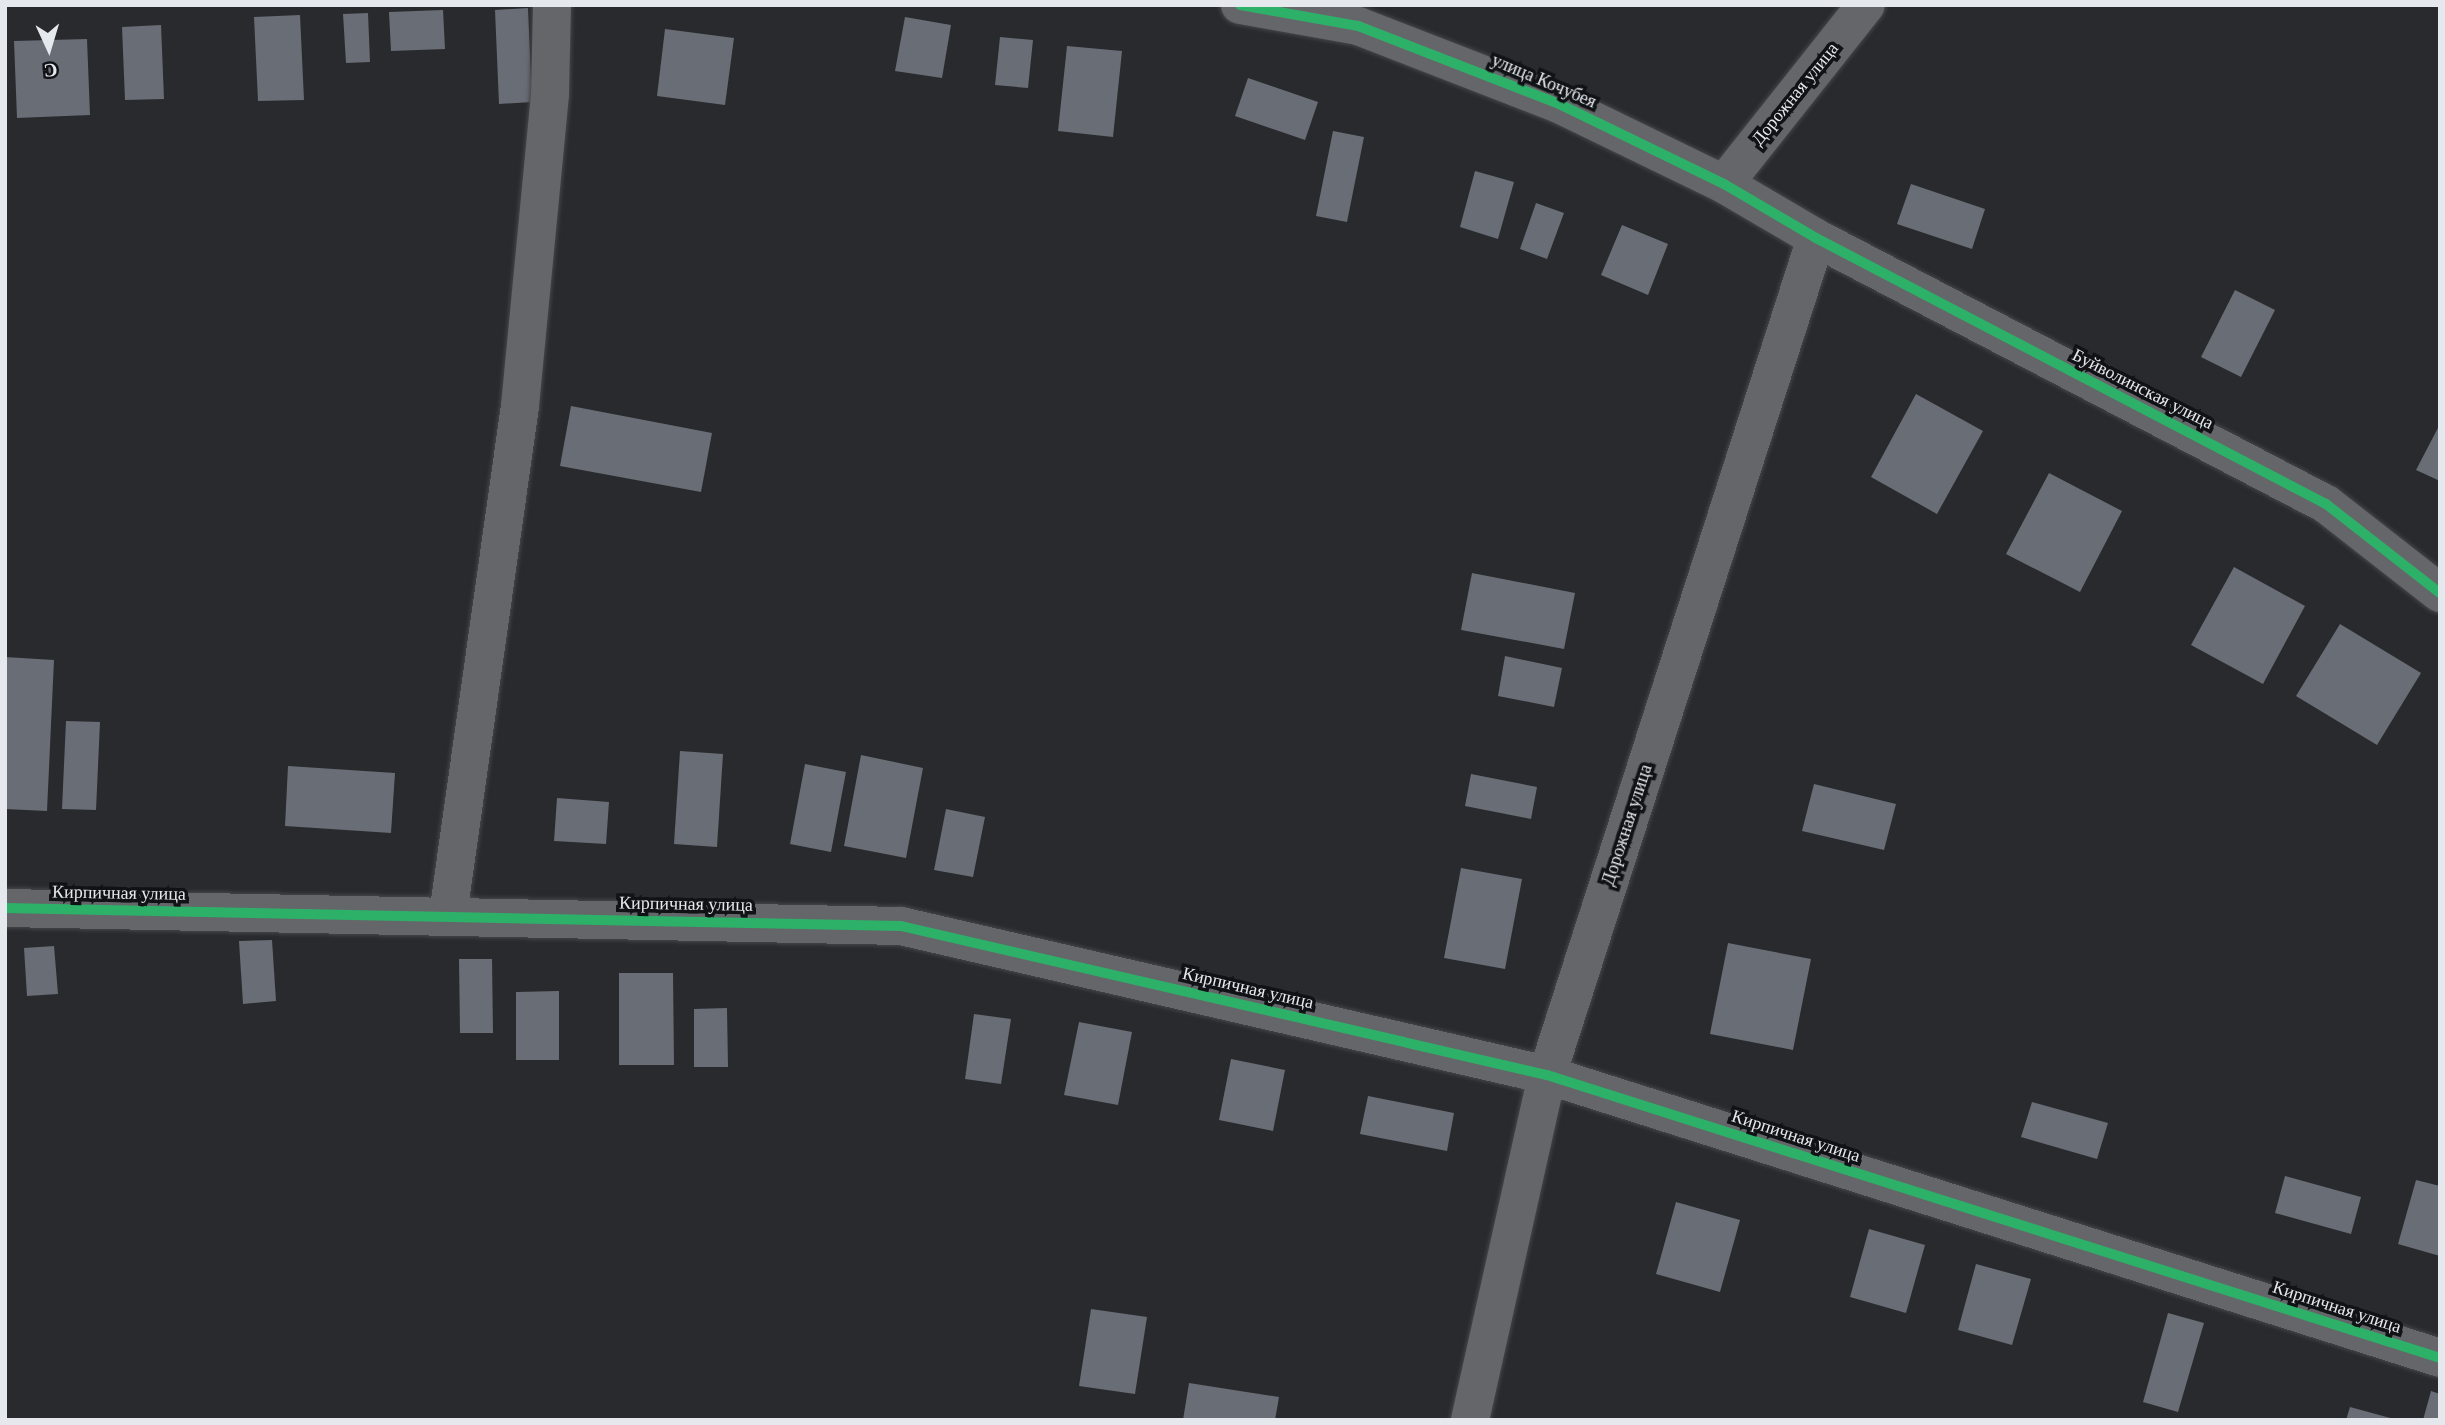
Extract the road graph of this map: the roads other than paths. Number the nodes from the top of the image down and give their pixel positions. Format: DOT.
graph roads {
  1 [pos="552,5"];
  2 [pos="1240,5"];
  3 [pos="1867,5"];
  4 [pos="1724,184"];
  5 [pos="1816,238"];
  6 [pos="2440,593"];
  7 [pos="5,908"];
  8 [pos="448,915"];
  9 [pos="1547,1075"];
  10 [pos="2440,1358"];
  11 [pos="1469,1420"];
  1 -- 8 [label="street"];
  2 -- 4 [label="street, улица Кочубея"];
  3 -- 4 [label="street, Дорожная улица"];
  4 -- 5 [label="street, улица Кочубея"];
  5 -- 6 [label="street, Буйволинская улица"];
  5 -- 9 [label="street, Дорожная улица"];
  7 -- 8 [label="street, Кирпичная улица"];
  8 -- 9 [label="street, Кирпичная улица"];
  9 -- 10 [label="street, Кирпичная улица"];
  9 -- 11 [label="street, Дорожная улица"];
}
